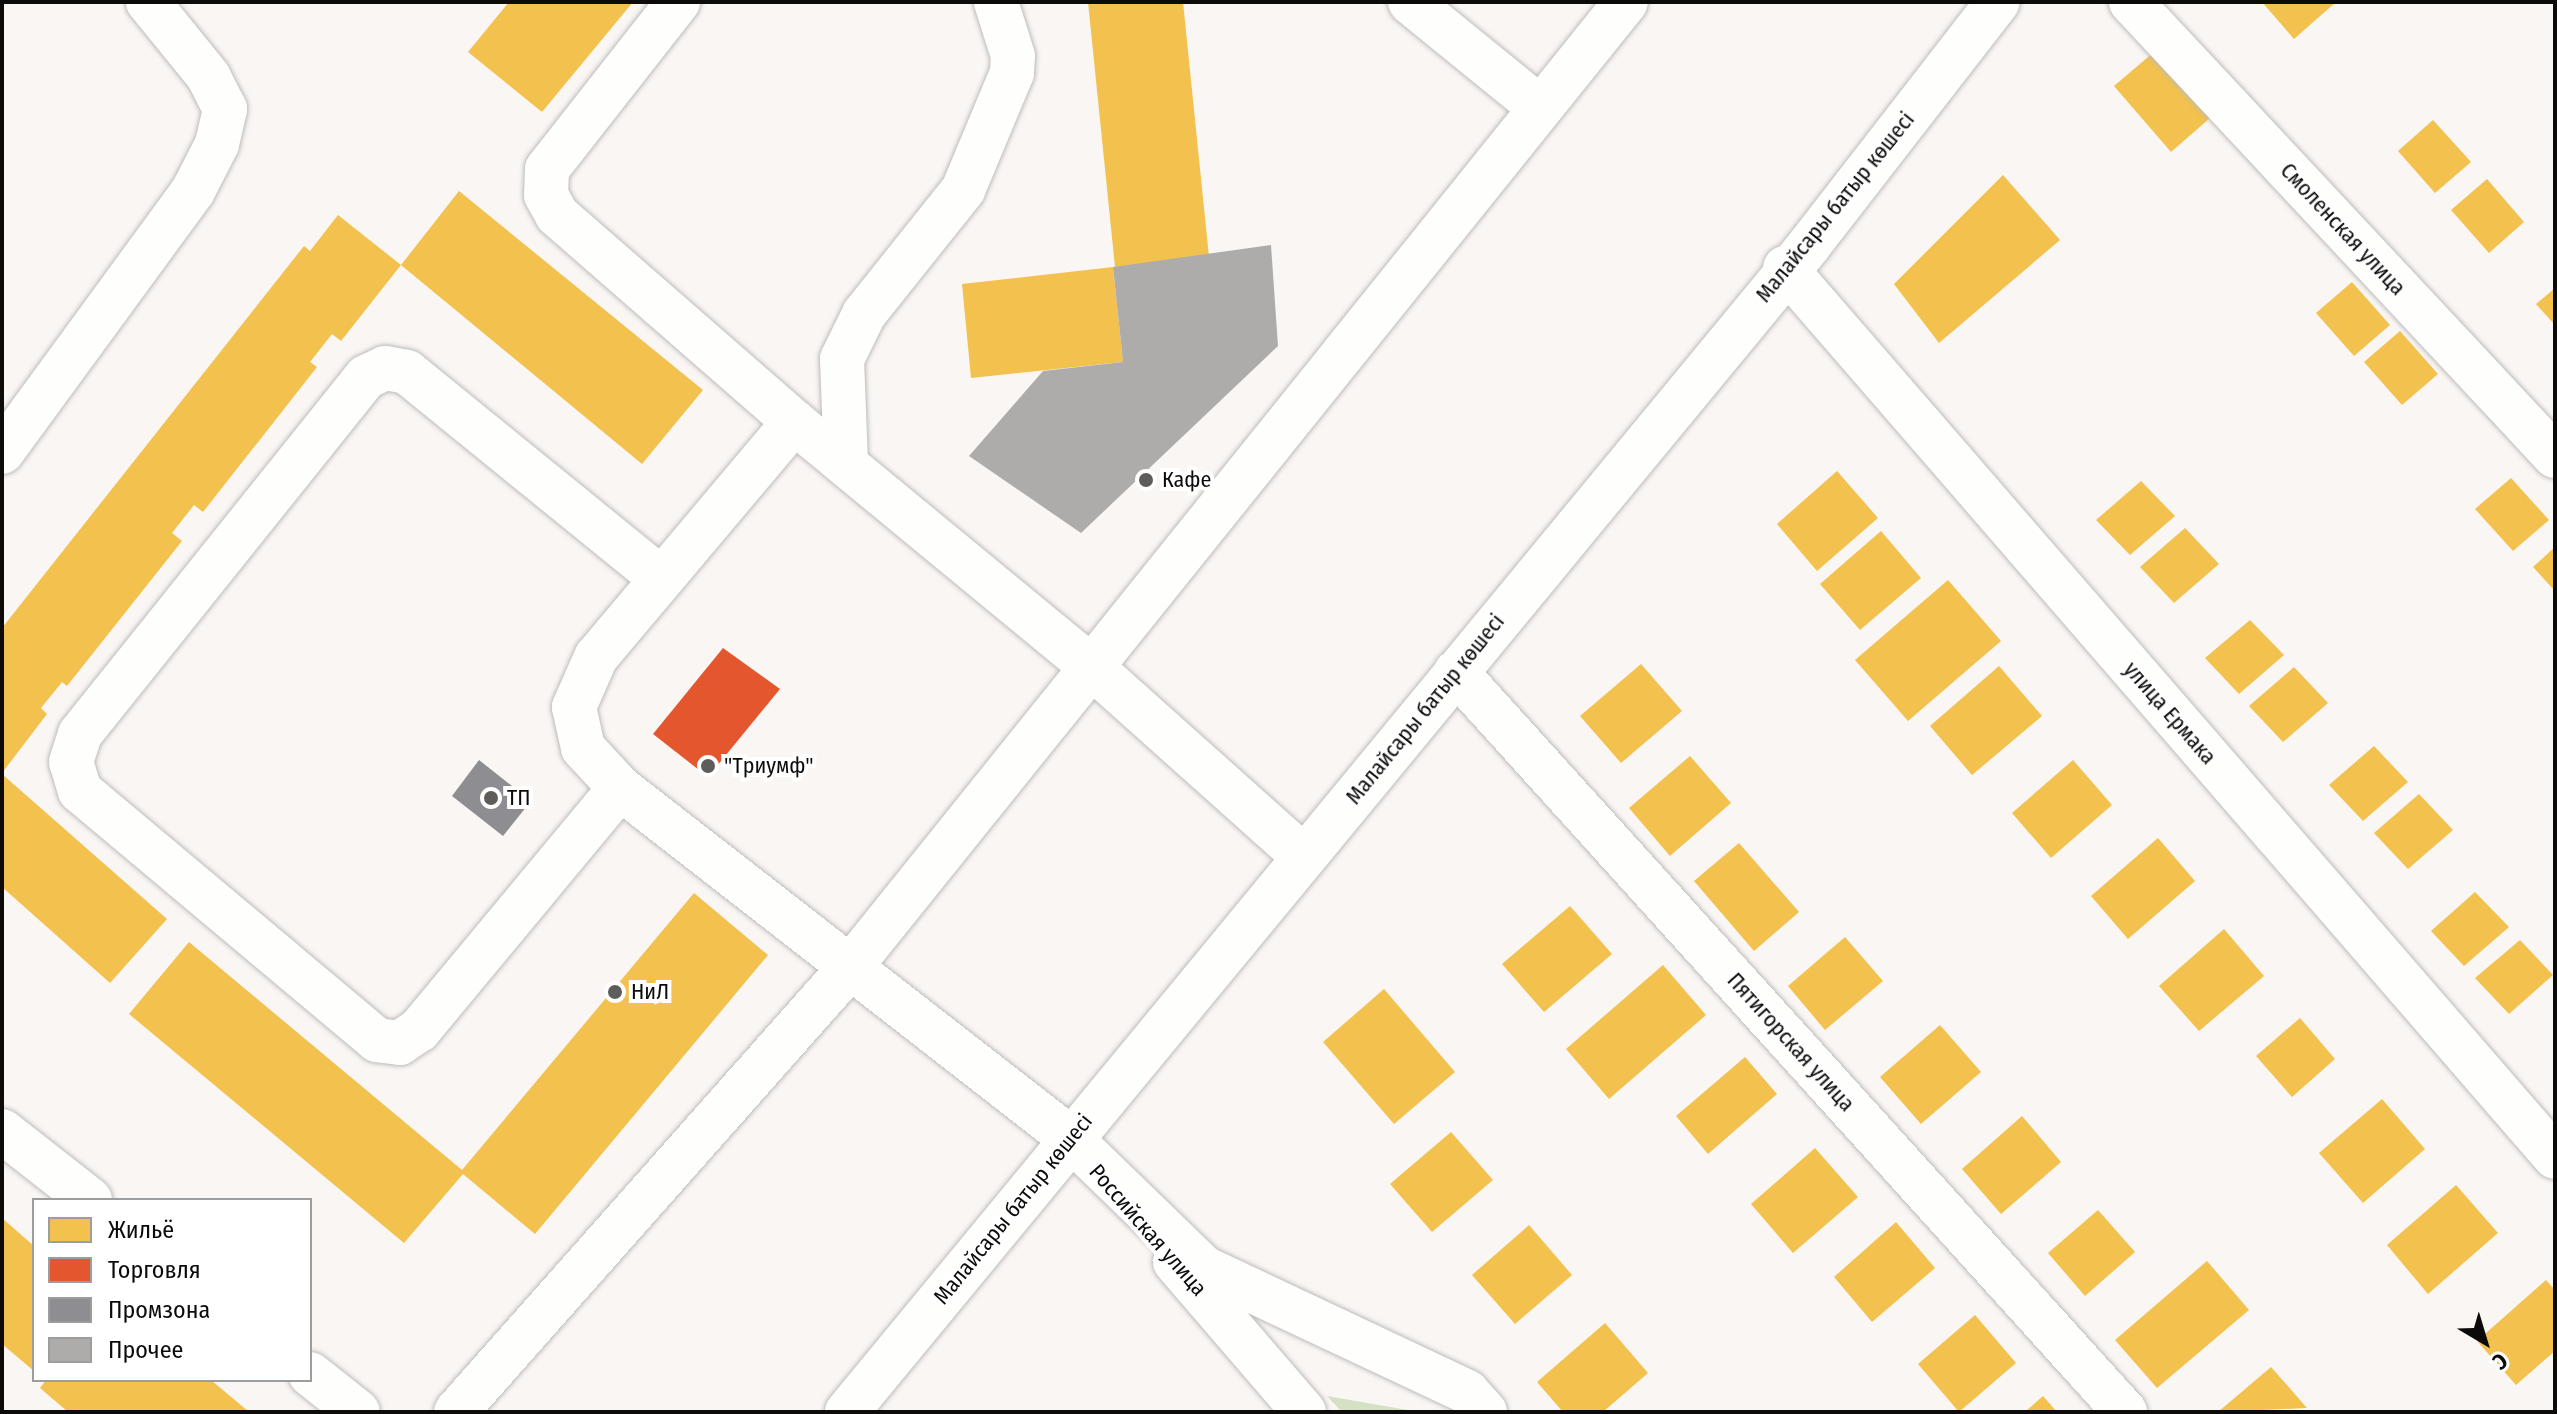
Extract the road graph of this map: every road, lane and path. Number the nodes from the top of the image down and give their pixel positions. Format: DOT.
graph roads {
  1 [pos="148,2"];
  2 [pos="678,2"];
  3 [pos="996,2"];
  4 [pos="1410,2"];
  5 [pos="1626,2"];
  6 [pos="1998,2"];
  7 [pos="2131,2"];
  8 [pos="1539,107"];
  9 [pos="1785,268"];
  10 [pos="794,422"];
  11 [pos="2,452"];
  12 [pos="2555,456"];
  13 [pos="846,463"];
  14 [pos="662,579"];
  15 [pos="1089,665"];
  16 [pos="1456,672"];
  17 [pos="620,788"];
  18 [pos="1304,857"];
  19 [pos="852,965"];
  20 [pos="2,1131"];
  21 [pos="1070,1138"];
  22 [pos="2555,1157"];
  23 [pos="87,1198"];
  24 [pos="312,1376"];
  25 [pos="358,1412"];
  26 [pos="456,1412"];
  27 [pos="847,1412"];
  28 [pos="1304,1412"];
  29 [pos="1485,1412"];
  30 [pos="2125,1412"];
  1 -- 11 [label="street"];
  2 -- 10 [label="street"];
  3 -- 13 [label="street"];
  4 -- 8 [label="street"];
  5 -- 8 [label="street"];
  6 -- 9 [label="street, Малайсары батыр көшесі"];
  7 -- 12 [label="street, Смоленская улица"];
  8 -- 15 [label="street"];
  9 -- 16 [label="street, Малайсары батыр көшесі"];
  9 -- 22 [label="street, улица Ермака"];
  10 -- 13 [label="street"];
  10 -- 14 [label="street"];
  13 -- 15 [label="street"];
  14 -- 17 [label="street"];
  14 -- 17 [label="street"];
  15 -- 18 [label="street"];
  15 -- 19 [label="street"];
  16 -- 18 [label="street, Малайсары батыр көшесі"];
  16 -- 30 [label="street, Пятигорская улица"];
  17 -- 19 [label="street"];
  18 -- 21 [label="street, Малайсары батыр көшесі"];
  19 -- 21 [label="street"];
  19 -- 26 [label="street"];
  20 -- 23 [label="street"];
  21 -- 27 [label="street, Малайсары батыр көшесі"];
  21 -- 28 [label="street, Российская улица"];
  21 -- 29 [label="street, Российская улица"];
  24 -- 25 [label="street"];
}
